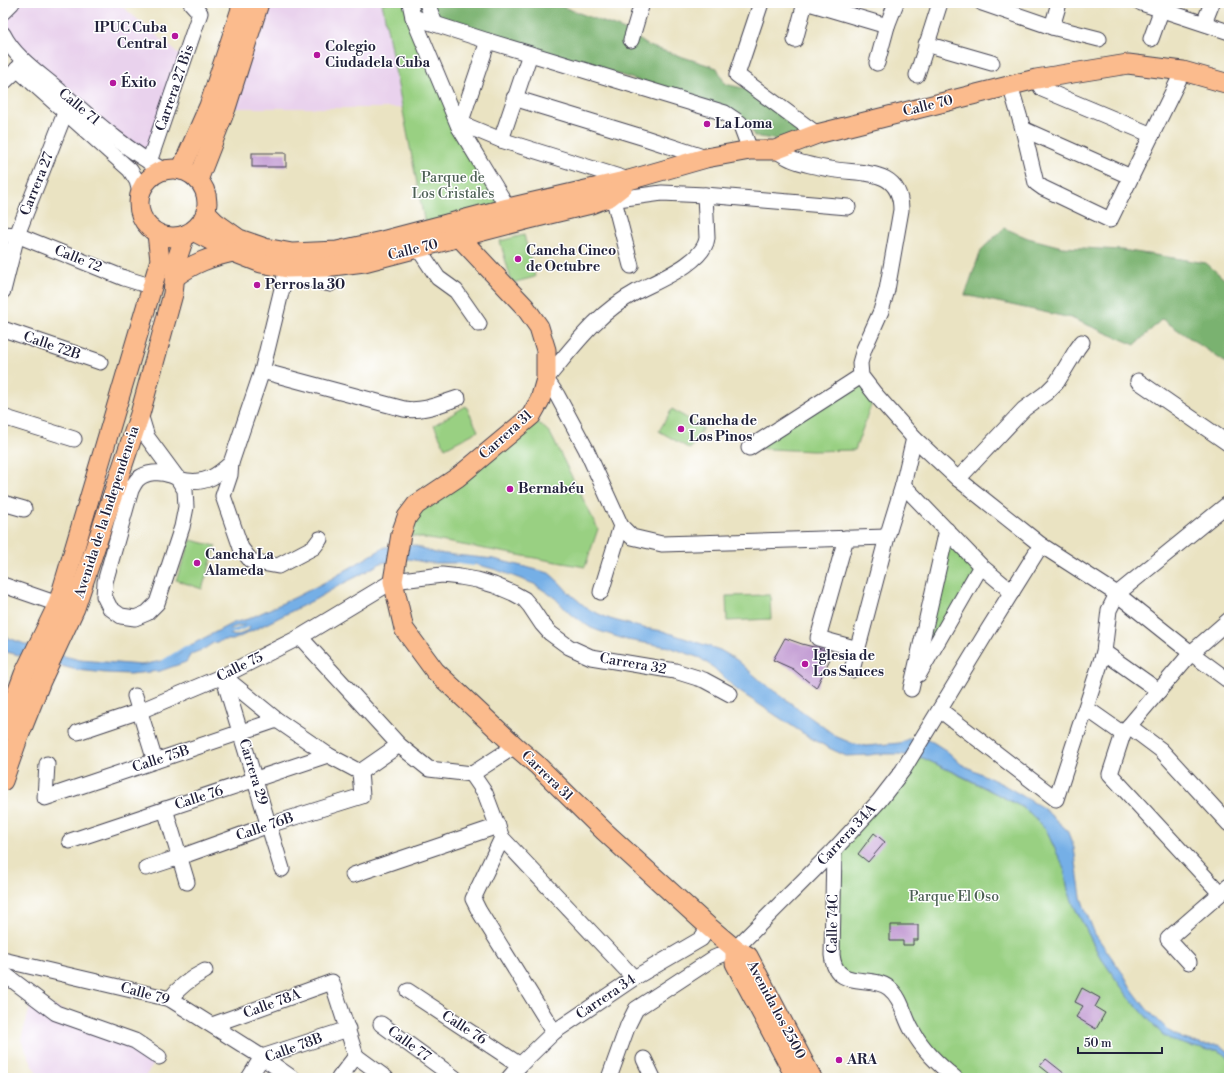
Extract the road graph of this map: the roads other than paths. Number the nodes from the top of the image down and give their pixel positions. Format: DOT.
graph roads {
  1 [pos="12,3"];
  2 [pos="243,3"];
  3 [pos="259,3"];
  4 [pos="427,3"];
  5 [pos="642,3"];
  6 [pos="761,3"];
  7 [pos="805,3"];
  8 [pos="809,3"];
  9 [pos="896,3"];
  10 [pos="940,3"];
  11 [pos="982,3"];
  12 [pos="1059,3"];
  13 [pos="1141,3"];
  14 [pos="1212,3"];
  15 [pos="1163,6"];
  16 [pos="196,8"];
  17 [pos="411,10"];
  18 [pos="3,12"];
  19 [pos="1204,23"];
  20 [pos="435,24"];
  21 [pos="887,26"];
  22 [pos="1052,27"];
  23 [pos="1229,32"];
  24 [pos="3,34"];
  25 [pos="1099,39"];
  26 [pos="1151,39"];
  27 [pos="631,40"];
  28 [pos="795,40"];
  29 [pos="488,41"];
  30 [pos="926,44"];
  31 [pos="530,54"];
  32 [pos="877,63"];
  33 [pos="992,63"];
  34 [pos="21,65"];
  35 [pos="1183,71"];
  36 [pos="917,75"];
  37 [pos="1036,79"];
  38 [pos="3,83"];
  39 [pos="1229,84"];
  40 [pos="1010,86"];
  41 [pos="514,98"];
  42 [pos="70,109"];
  43 [pos="459,125"];
  44 [pos="1024,129"];
  45 [pos="817,134"];
  46 [pos="1152,135"];
  47 [pos="501,140"];
  48 [pos="750,150"];
  49 [pos="775,150"];
  50 [pos="706,158"];
  51 [pos="165,167"];
  52 [pos="1132,177"];
  53 [pos="198,180"];
  54 [pos="629,180"];
  55 [pos="140,192"];
  56 [pos="705,195"];
  57 [pos="606,201"];
  58 [pos="848,207"];
  59 [pos="508,208"];
  60 [pos="206,213"];
  61 [pos="447,224"];
  62 [pos="189,233"];
  63 [pos="10,234"];
  64 [pos="157,234"];
  65 [pos="460,238"];
  66 [pos="409,245"];
  67 [pos="233,252"];
  68 [pos="631,266"];
  69 [pos="287,272"];
  70 [pos="175,277"];
  71 [pos="330,284"];
  72 [pos="153,287"];
  73 [pos="3,291"];
  74 [pos="479,324"];
  75 [pos="3,329"];
  76 [pos="1082,342"];
  77 [pos="100,362"];
  78 [pos="262,371"];
  79 [pos="861,376"];
  80 [pos="546,379"];
  81 [pos="1138,381"];
  82 [pos="458,398"];
  83 [pos="140,414"];
  84 [pos="3,417"];
  85 [pos="914,438"];
  86 [pos="74,439"];
  87 [pos="1229,444"];
  88 [pos="749,448"];
  89 [pos="231,463"];
  90 [pos="178,479"];
  91 [pos="958,479"];
  92 [pos="903,485"];
  93 [pos="3,502"];
  94 [pos="1229,503"];
  95 [pos="24,509"];
  96 [pos="621,526"];
  97 [pos="110,530"];
  98 [pos="947,530"];
  99 [pos="887,537"];
  100 [pos="846,538"];
  101 [pos="320,539"];
  102 [pos="1041,545"];
  103 [pos="981,566"];
  104 [pos="393,578"];
  105 [pos="3,585"];
  106 [pos="601,592"];
  107 [pos="1012,592"];
  108 [pos="1117,594"];
  109 [pos="58,604"];
  110 [pos="1229,620"];
  111 [pos="54,632"];
  112 [pos="300,637"];
  113 [pos="858,649"];
  114 [pos="1104,652"];
  115 [pos="1191,653"];
  116 [pos="852,670"];
  117 [pos="223,676"];
  118 [pos="33,678"];
  119 [pos="1229,681"];
  120 [pos="1159,691"];
  121 [pos="730,694"];
  122 [pos="136,696"];
  123 [pos="1087,705"];
  124 [pos="940,710"];
  125 [pos="140,711"];
  126 [pos="277,720"];
  127 [pos="1126,730"];
  128 [pos="3,731"];
  129 [pos="78,732"];
  130 [pos="240,732"];
  131 [pos="400,745"];
  132 [pos="514,746"];
  133 [pos="328,755"];
  134 [pos="155,761"];
  135 [pos="47,764"];
  136 [pos="360,772"];
  137 [pos="472,774"];
  138 [pos="255,779"];
  139 [pos="3,781"];
  140 [pos="165,809"];
  141 [pos="1229,824"];
  142 [pos="269,825"];
  143 [pos="500,832"];
  144 [pos="70,841"];
  145 [pos="834,850"];
  146 [pos="180,857"];
  147 [pos="817,866"];
  148 [pos="146,868"];
  149 [pos="282,869"];
  150 [pos="353,875"];
  151 [pos="833,877"];
  152 [pos="187,882"];
  153 [pos="1225,890"];
  154 [pos="709,927"];
  155 [pos="735,949"];
  156 [pos="3,960"];
  157 [pos="1189,962"];
  158 [pos="205,971"];
  159 [pos="3,974"];
  160 [pos="634,978"];
  161 [pos="408,992"];
  162 [pos="170,999"];
  163 [pos="381,1024"];
  164 [pos="212,1025"];
  165 [pos="348,1029"];
  166 [pos="554,1032"];
  167 [pos="356,1056"];
  168 [pos="159,1057"];
  169 [pos="262,1057"];
  170 [pos="644,1059"];
  171 [pos="520,1065"];
  172 [pos="249,1078"];
  173 [pos="292,1078"];
  174 [pos="339,1078"];
  175 [pos="386,1078"];
  176 [pos="455,1078"];
  177 [pos="509,1078"];
  178 [pos="609,1078"];
  179 [pos="653,1078"];
  180 [pos="796,1078"];
  181 [pos="812,1078"];
  182 [pos="955,1078"];
  1 -- 18 [label="street"];
  2 -- 51 [label="main road"];
  3 -- 53 [label="main road"];
  4 -- 20 [label="street"];
  5 -- 27 [label="street"];
  6 -- 45 [label="street"];
  7 -- 28 [label="street"];
  8 -- 21 [label="street"];
  9 -- 21 [label="street"];
  10 -- 30 [label="street"];
  11 -- 22 [label="street"];
  12 -- 22 [label="street"];
  13 -- 15 [label="street"];
  14 -- 19 [label="street"];
  15 -- 19 [label="street"];
  15 -- 26 [label="street"];
  16 -- 51 [label="street, Carrera 27 Bis"];
  17 -- 20 [label="street"];
  17 -- 43 [label="street"];
  19 -- 23 [label="street"];
  20 -- 29 [label="street"];
  21 -- 32 [label="street"];
  22 -- 25 [label="street"];
  24 -- 34 [label="street, Calle 71"];
  29 -- 31 [label="street"];
  29 -- 43 [label="street"];
  30 -- 33 [label="street"];
  30 -- 36 [label="street"];
  31 -- 41 [label="street"];
  31 -- 48 [label="street"];
  34 -- 38 [label="street"];
  34 -- 42 [label="street, Calle 71"];
  35 -- 37 [label="main road, Calle 70"];
  35 -- 39 [label="main road, Calle 70"];
  35 -- 46 [label="street"];
  37 -- 40 [label="main road, Calle 70"];
  37 -- 46 [label="street"];
  40 -- 44 [label="street"];
  40 -- 45 [label="main road, Calle 70"];
  41 -- 47 [label="street"];
  41 -- 50 [label="street"];
  42 -- 51 [label="street, Calle 71"];
  42 -- 55 [label="street, Calle 71"];
  42 -- 63 [label="street, Carrera 27"];
  43 -- 47 [label="street"];
  43 -- 59 [label="street"];
  44 -- 52 [label="street"];
  44 -- 52 [label="street"];
  45 -- 49 [label="main road, Calle 70"];
  46 -- 52 [label="street"];
  47 -- 54 [label="street"];
  48 -- 49 [label="main road, Calle 70"];
  48 -- 50 [label="main road, Calle 70"];
  49 -- 79 [label="street"];
  50 -- 54 [label="main road, Calle 70"];
  51 -- 53 [label="main road"];
  51 -- 55 [label="main road"];
  53 -- 60 [label="main road"];
  54 -- 57 [label="main road, Calle 70"];
  54 -- 59 [label="main road, Calle 70"];
  55 -- 64 [label="main road"];
  56 -- 57 [label="street"];
  56 -- 58 [label="street"];
  56 -- 80 [label="street"];
  57 -- 65 [label="main road, Calle 70"];
  57 -- 68 [label="street"];
  59 -- 61 [label="main road, Calle 70"];
  60 -- 62 [label="main road"];
  60 -- 66 [label="main road, Calle 70"];
  61 -- 65 [label="main road, Carrera 31"];
  61 -- 66 [label="main road, Calle 70"];
  62 -- 64 [label="main road"];
  62 -- 67 [label="main road, Calle 70"];
  62 -- 70 [label="main road, Avenida de la Independencia"];
  63 -- 72 [label="street, Calle 72"];
  63 -- 73 [label="street, Carrera 27"];
  64 -- 72 [label="main road, Avenida de la Independencia"];
  65 -- 66 [label="main road, Calle 70"];
  65 -- 80 [label="main road, Carrera 31"];
  66 -- 69 [label="main road, Calle 70"];
  66 -- 74 [label="street"];
  67 -- 69 [label="main road, Calle 70"];
  67 -- 70 [label="main road"];
  69 -- 71 [label="street"];
  69 -- 78 [label="street"];
  70 -- 83 [label="main road, Avenida de la Independencia"];
  72 -- 109 [label="main road, Avenida de la Independencia"];
  75 -- 77 [label="street, Calle 72B"];
  76 -- 91 [label="street"];
  78 -- 82 [label="street"];
  78 -- 89 [label="street"];
  79 -- 85 [label="street"];
  79 -- 88 [label="street"];
  80 -- 96 [label="street"];
  80 -- 104 [label="main road, Carrera 31"];
  81 -- 87 [label="street"];
  83 -- 90 [label="street"];
  83 -- 97 [label="main road, Avenida de la Independencia"];
  84 -- 86 [label="street"];
  85 -- 91 [label="street"];
  85 -- 92 [label="street"];
  89 -- 90 [label="street"];
  89 -- 101 [label="street"];
  90 -- 97 [label="street"];
  90 -- 97 [label="street"];
  91 -- 102 [label="street"];
  92 -- 98 [label="street"];
  92 -- 99 [label="street"];
  93 -- 95 [label="street"];
  94 -- 108 [label="street"];
  96 -- 100 [label="street"];
  96 -- 106 [label="street"];
  97 -- 111 [label="main road, Avenida de la Independencia"];
  98 -- 103 [label="street"];
  98 -- 103 [label="street"];
  99 -- 100 [label="street"];
  99 -- 113 [label="street"];
  100 -- 113 [label="street"];
  102 -- 107 [label="street, Carrera 34A"];
  102 -- 108 [label="street"];
  103 -- 107 [label="street"];
  104 -- 112 [label="street, Calle 75"];
  104 -- 121 [label="street, Carrera 32"];
  104 -- 132 [label="main road, Carrera 31"];
  105 -- 109 [label="street"];
  107 -- 124 [label="street, Carrera 34A"];
  108 -- 114 [label="street"];
  108 -- 115 [label="street"];
  109 -- 111 [label="main road, Avenida de la Independencia"];
  110 -- 115 [label="street"];
  111 -- 118 [label="main road, Avenida de la Independencia"];
  112 -- 117 [label="street, Calle 75"];
  112 -- 131 [label="street"];
  113 -- 116 [label="street"];
  114 -- 120 [label="street"];
  114 -- 123 [label="street"];
  115 -- 119 [label="street"];
  115 -- 120 [label="street"];
  117 -- 125 [label="street, Calle 75"];
  117 -- 126 [label="street"];
  117 -- 130 [label="street, Carrera 29"];
  118 -- 128 [label="main road, Avenida de la Independencia"];
  118 -- 139 [label="main road, Avenida de la Independencia"];
  120 -- 127 [label="street"];
  122 -- 125 [label="street"];
  123 -- 124 [label="street"];
  123 -- 127 [label="street"];
  124 -- 145 [label="street, Carrera 34A"];
  125 -- 129 [label="street, Calle 75"];
  125 -- 134 [label="street"];
  126 -- 130 [label="street, Calle 75B"];
  126 -- 133 [label="street"];
  127 -- 141 [label="street"];
  127 -- 153 [label="street"];
  130 -- 134 [label="street, Calle 75B"];
  130 -- 138 [label="street, Carrera 29"];
  131 -- 136 [label="street"];
  131 -- 137 [label="street"];
  132 -- 137 [label="street"];
  132 -- 154 [label="main road, Carrera 31"];
  133 -- 136 [label="street"];
  133 -- 138 [label="street, Calle 76"];
  134 -- 135 [label="street, Calle 75B"];
  136 -- 142 [label="street, Calle 76B"];
  137 -- 143 [label="street"];
  138 -- 140 [label="street, Calle 76"];
  138 -- 142 [label="street, Carrera 29"];
  140 -- 144 [label="street, Calle 76"];
  140 -- 146 [label="street"];
  142 -- 146 [label="street, Calle 76B"];
  142 -- 149 [label="street, Carrera 29"];
  143 -- 150 [label="street"];
  143 -- 160 [label="street"];
  143 -- 166 [label="street"];
  145 -- 147 [label="street, Carrera 34A"];
  145 -- 151 [label="street, Calle 74C"];
  146 -- 148 [label="street, Calle 76B"];
  146 -- 152 [label="street"];
  147 -- 151 [label="street"];
  147 -- 155 [label="street, Carrera 34A"];
  151 -- 182 [label="street, Calle 74C"];
  153 -- 157 [label="street"];
  154 -- 155 [label="main road, Carrera 31"];
  154 -- 160 [label="street, Carrera 34"];
  155 -- 178 [label="street, Carrera 34A"];
  155 -- 180 [label="main road, Avenida los 2500"];
  155 -- 181 [label="main road, Avenida los 2500"];
  156 -- 162 [label="street, Calle 79"];
  158 -- 162 [label="street"];
  159 -- 168 [label="street"];
  160 -- 166 [label="street, Carrera 34"];
  161 -- 171 [label="street, Calle 76"];
  162 -- 164 [label="street, Calle 79"];
  163 -- 176 [label="street, Calle 77"];
  164 -- 165 [label="street, Calle 78A"];
  164 -- 169 [label="street, Calle 79"];
  165 -- 167 [label="street"];
  165 -- 169 [label="street, Calle 78B"];
  166 -- 171 [label="street, Carrera 34"];
  167 -- 174 [label="street"];
  167 -- 175 [label="street"];
  169 -- 172 [label="street, Calle 78B"];
  169 -- 173 [label="street, Calle 79"];
  170 -- 179 [label="street"];
  171 -- 177 [label="street, Carrera 34"];
}
